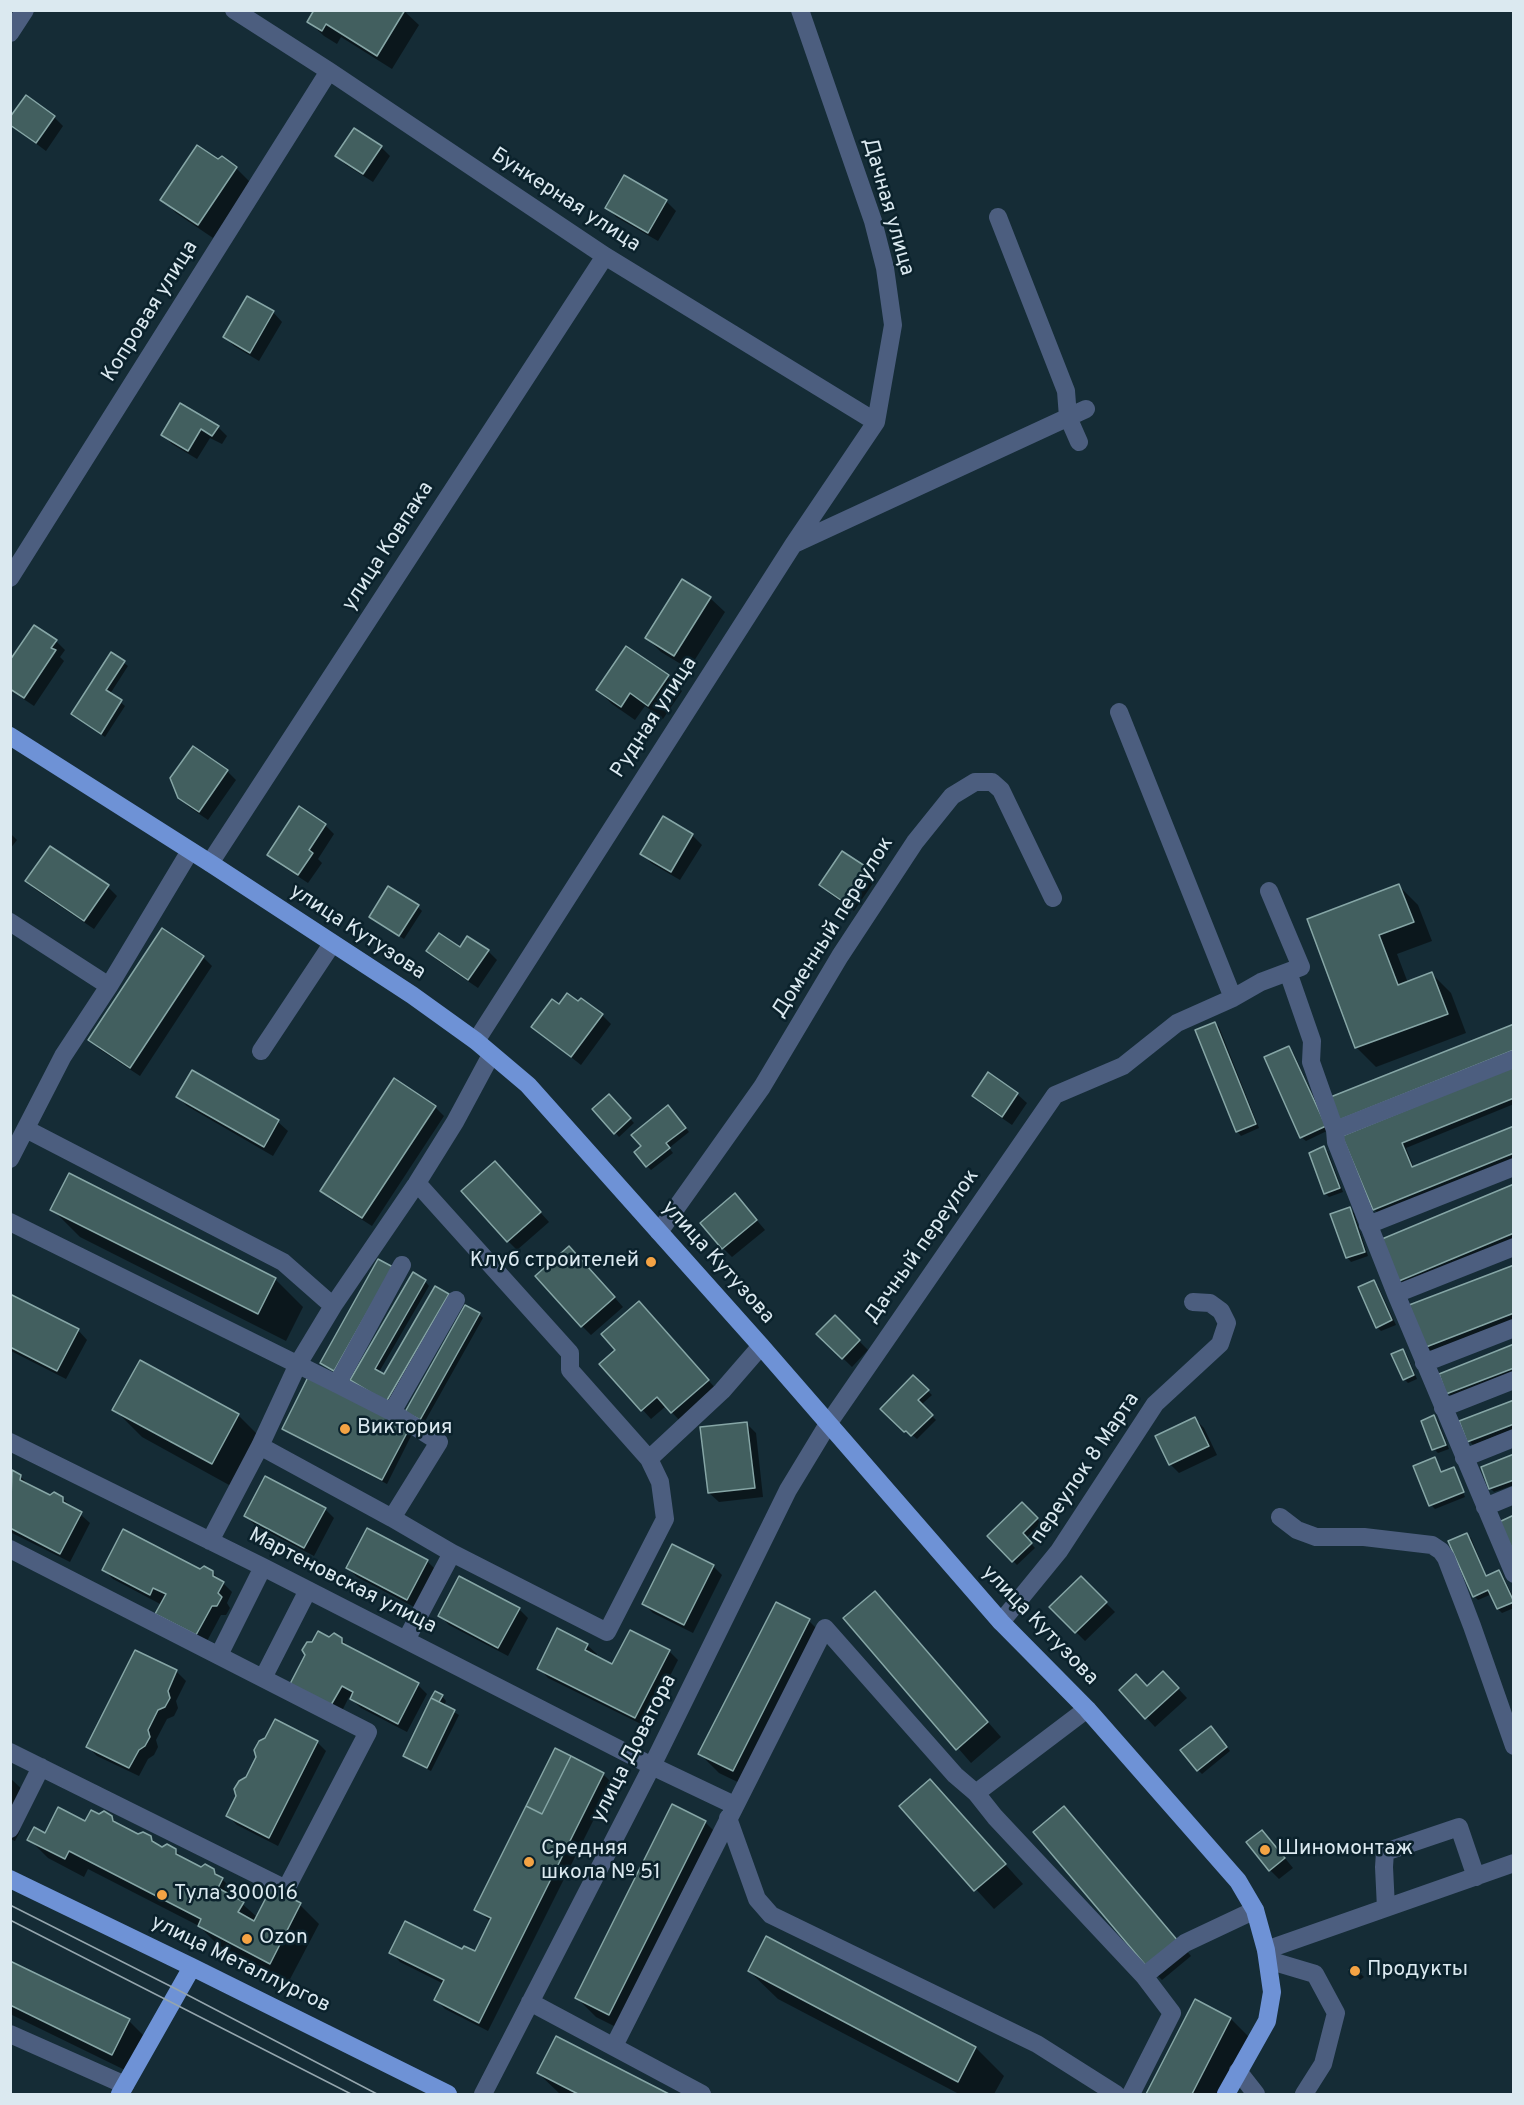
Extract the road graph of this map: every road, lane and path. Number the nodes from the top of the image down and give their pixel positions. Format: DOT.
graph roads {
  1 [pos="25,10"];
  2 [pos="234,10"];
  3 [pos="800,10"];
  4 [pos="10,33"];
  5 [pos="329,71"];
  6 [pos="998,217"];
  7 [pos="605,256"];
  8 [pos="1086,409"];
  9 [pos="1068,417"];
  10 [pos="876,422"];
  11 [pos="1079,442"];
  12 [pos="793,545"];
  13 [pos="10,578"];
  14 [pos="1119,712"];
  15 [pos="10,736"];
  16 [pos="190,851"];
  17 [pos="210,863"];
  18 [pos="1269,891"];
  19 [pos="1053,898"];
  20 [pos="10,922"];
  21 [pos="332,944"];
  22 [pos="1287,972"];
  23 [pos="109,986"];
  24 [pos="1233,998"];
  25 [pos="476,1041"];
  26 [pos="261,1051"];
  27 [pos="491,1055"];
  28 [pos="1514,1059"];
  29 [pos="26,1129"];
  30 [pos="1335,1130"];
  31 [pos="10,1159"];
  32 [pos="1514,1167"];
  33 [pos="417,1183"];
  34 [pos="10,1222"];
  35 [pos="1368,1225"];
  36 [pos="659,1232"];
  37 [pos="1514,1247"];
  38 [pos="402,1265"];
  39 [pos="1396,1294"];
  40 [pos="456,1300"];
  41 [pos="1193,1302"];
  42 [pos="333,1306"];
  43 [pos="1514,1328"];
  44 [pos="761,1346"];
  45 [pos="1424,1363"];
  46 [pos="298,1364"];
  47 [pos="1514,1380"];
  48 [pos="337,1384"];
  49 [pos="1443,1408"];
  50 [pos="392,1412"];
  51 [pos="828,1424"];
  52 [pos="1514,1438"];
  53 [pos="10,1442"];
  54 [pos="260,1446"];
  55 [pos="1464,1458"];
  56 [pos="649,1459"];
  57 [pos="1514,1495"];
  58 [pos="1485,1507"];
  59 [pos="1280,1517"];
  60 [pos="393,1518"];
  61 [pos="210,1541"];
  62 [pos="10,1549"];
  63 [pos="452,1553"];
  64 [pos="263,1567"];
  65 [pos="1513,1573"];
  66 [pos="308,1590"];
  67 [pos="1001,1622"];
  68 [pos="406,1640"];
  69 [pos="219,1655"];
  70 [pos="263,1678"];
  71 [pos="1088,1709"];
  72 [pos="1514,1746"];
  73 [pos="10,1752"];
  74 [pos="652,1766"];
  75 [pos="41,1767"];
  76 [pos="976,1793"];
  77 [pos="731,1812"];
  78 [pos="10,1829"];
  79 [pos="1514,1863"];
  80 [pos="1476,1877"];
  81 [pos="10,1879"];
  82 [pos="1386,1908"];
  83 [pos="1255,1910"];
  84 [pos="1267,1955"];
  85 [pos="192,1967"];
  86 [pos="1144,1976"];
  87 [pos="530,2002"];
  88 [pos="10,2034"];
  89 [pos="614,2046"];
  90 [pos="1238,2071"];
  91 [pos="123,2090"];
  92 [pos="448,2094"];
  93 [pos="483,2094"];
  94 [pos="702,2094"];
  95 [pos="1116,2094"];
  96 [pos="1131,2094"];
  97 [pos="1226,2094"];
  98 [pos="1256,2094"];
  99 [pos="1304,2094"];
  1 -- 4 [label="street"];
  2 -- 5 [label="street, Бункерная улица"];
  3 -- 10 [label="street, Дачная улица"];
  5 -- 7 [label="street, Бункерная улица"];
  5 -- 13 [label="street, Копровая улица"];
  6 -- 9 [label="street"];
  7 -- 10 [label="street, Бункерная улица"];
  7 -- 17 [label="street, улица Ковпака"];
  8 -- 9 [label="street"];
  9 -- 11 [label="street"];
  9 -- 12 [label="street"];
  10 -- 12 [label="street, Рудная улица"];
  12 -- 25 [label="street, Рудная улица"];
  14 -- 24 [label="street"];
  15 -- 16 [label="main road, улица Кутузова"];
  16 -- 17 [label="main road, улица Кутузова"];
  16 -- 23 [label="street"];
  17 -- 21 [label="main road, улица Кутузова"];
  18 -- 22 [label="street"];
  19 -- 36 [label="street, Доменный переулок"];
  20 -- 23 [label="street"];
  21 -- 25 [label="main road, улица Кутузова"];
  21 -- 26 [label="street"];
  22 -- 24 [label="street"];
  22 -- 30 [label="street"];
  23 -- 29 [label="street"];
  24 -- 51 [label="street, Дачный переулок"];
  25 -- 27 [label="main road, улица Кутузова"];
  27 -- 33 [label="street"];
  27 -- 36 [label="main road, улица Кутузова"];
  28 -- 30 [label="street"];
  29 -- 31 [label="street"];
  29 -- 42 [label="street"];
  30 -- 35 [label="street"];
  32 -- 35 [label="street"];
  33 -- 42 [label="street"];
  33 -- 56 [label="street"];
  34 -- 46 [label="street"];
  35 -- 39 [label="street"];
  36 -- 44 [label="main road, улица Кутузова"];
  37 -- 39 [label="street"];
  38 -- 48 [label="street"];
  39 -- 45 [label="street"];
  40 -- 50 [label="street"];
  41 -- 67 [label="street, переулок 8 Марта"];
  42 -- 46 [label="street"];
  43 -- 45 [label="street"];
  44 -- 51 [label="main road, улица Кутузова"];
  44 -- 56 [label="street"];
  45 -- 49 [label="street"];
  46 -- 48 [label="street"];
  46 -- 54 [label="street"];
  47 -- 49 [label="street"];
  48 -- 50 [label="street"];
  49 -- 55 [label="street"];
  50 -- 60 [label="street"];
  51 -- 67 [label="main road, улица Кутузова"];
  51 -- 74 [label="street, улица Доватора"];
  52 -- 55 [label="street"];
  53 -- 61 [label="street, Мартеновская улица"];
  54 -- 60 [label="street"];
  54 -- 61 [label="street"];
  55 -- 58 [label="street"];
  56 -- 63 [label="street"];
  57 -- 58 [label="street"];
  58 -- 65 [label="street"];
  59 -- 72 [label="street"];
  60 -- 63 [label="street"];
  61 -- 64 [label="street, Мартеновская улица"];
  62 -- 69 [label="street"];
  63 -- 68 [label="street"];
  64 -- 66 [label="street, Мартеновская улица"];
  64 -- 69 [label="street"];
  66 -- 68 [label="street, Мартеновская улица"];
  66 -- 70 [label="street"];
  67 -- 71 [label="main road, улица Кутузова"];
  68 -- 74 [label="street, Мартеновская улица"];
  69 -- 70 [label="street"];
  70 -- 75 [label="street"];
  71 -- 76 [label="street"];
  71 -- 83 [label="main road, улица Кутузова"];
  73 -- 75 [label="street"];
  74 -- 77 [label="street, Мартеновская улица"];
  74 -- 87 [label="street, улица Доватора"];
  75 -- 78 [label="street"];
  76 -- 77 [label="street"];
  76 -- 86 [label="street"];
  77 -- 89 [label="street"];
  77 -- 95 [label="street"];
  79 -- 80 [label="street"];
  80 -- 82 [label="street"];
  80 -- 82 [label="street"];
  81 -- 85 [label="main road, улица Металлургов"];
  82 -- 84 [label="street"];
  83 -- 84 [label="main road, улица Кутузова"];
  83 -- 86 [label="street"];
  84 -- 90 [label="main road, улица Кутузова"];
  84 -- 99 [label="street"];
  85 -- 91 [label="main road"];
  85 -- 92 [label="main road, улица Металлургов"];
  86 -- 96 [label="street"];
  87 -- 89 [label="street"];
  87 -- 93 [label="street, улица Доватора"];
  88 -- 91 [label="street"];
  89 -- 94 [label="street"];
  90 -- 97 [label="main road, улица Кутузова"];
  90 -- 98 [label="street"];
}
